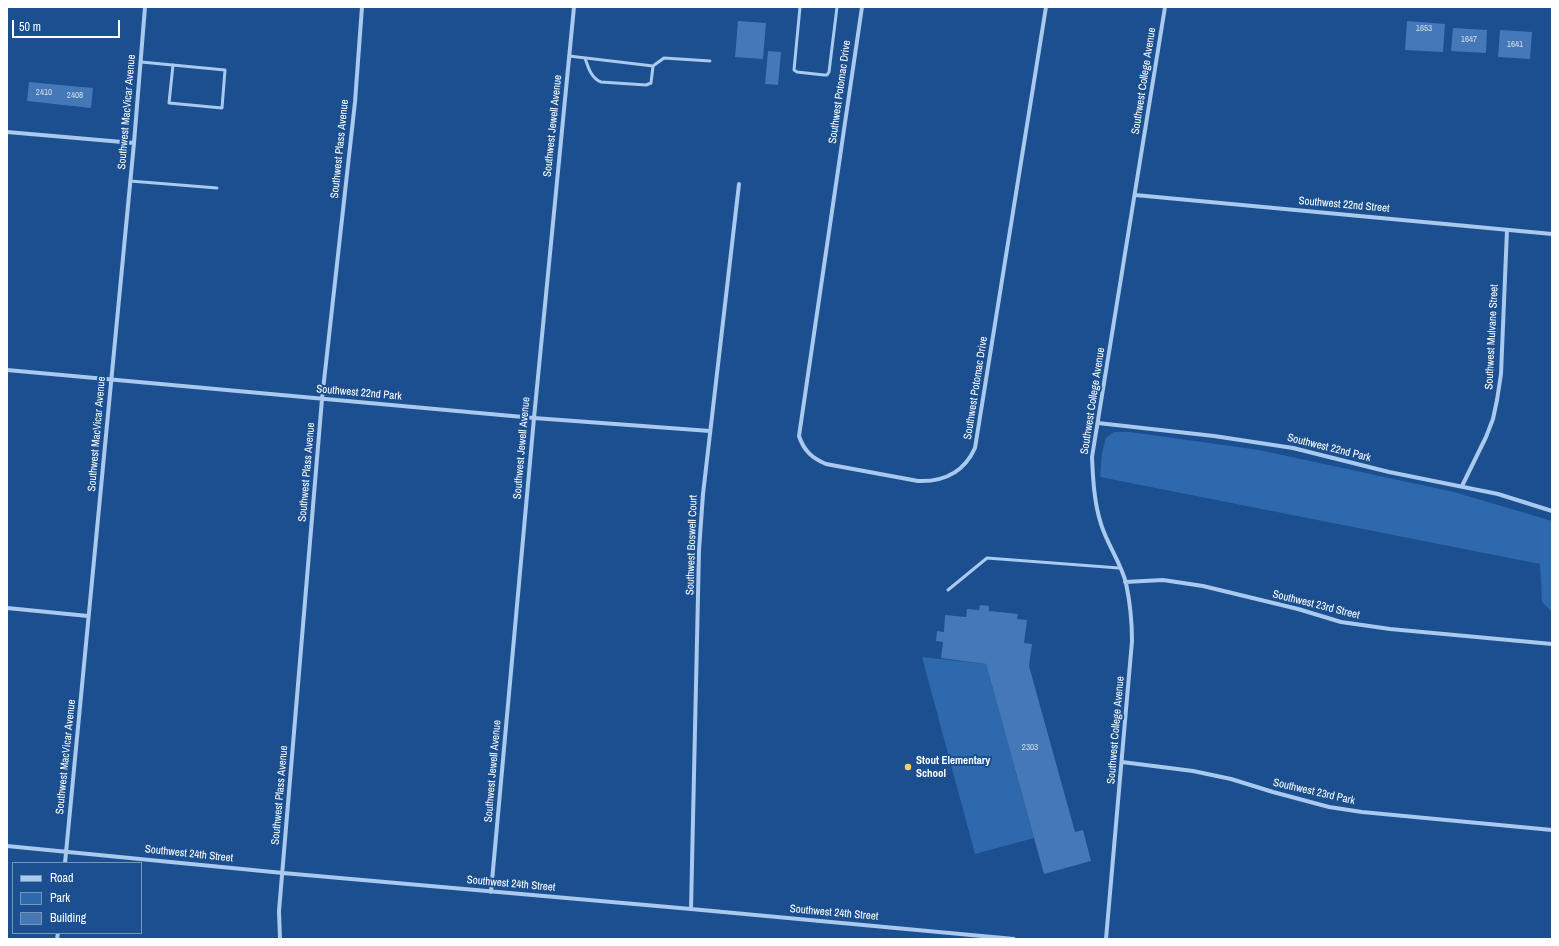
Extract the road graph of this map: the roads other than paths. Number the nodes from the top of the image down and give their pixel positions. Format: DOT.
graph roads {
  1 [pos="145,7"];
  2 [pos="362,7"];
  3 [pos="574,7"];
  4 [pos="800,7"];
  5 [pos="837,7"];
  6 [pos="862,7"];
  7 [pos="1046,7"];
  8 [pos="1165,7"];
  9 [pos="569,56"];
  10 [pos="585,58"];
  11 [pos="710,61"];
  12 [pos="141,62"];
  13 [pos="173,65"];
  14 [pos="653,66"];
  15 [pos="7,132"];
  16 [pos="134,143"];
  17 [pos="130,181"];
  18 [pos="739,184"];
  19 [pos="217,188"];
  20 [pos="1135,195"];
  21 [pos="1507,230"];
  22 [pos="1552,234"];
  23 [pos="7,370"];
  24 [pos="111,380"];
  25 [pos="322,399"];
  26 [pos="534,418"];
  27 [pos="1098,423"];
  28 [pos="710,431"];
  29 [pos="1462,486"];
  30 [pos="1552,511"];
  31 [pos="1120,568"];
  32 [pos="1125,582"];
  33 [pos="948,590"];
  34 [pos="7,608"];
  35 [pos="88,616"];
  36 [pos="1552,644"];
  37 [pos="1122,762"];
  38 [pos="1552,830"];
  39 [pos="7,846"];
  40 [pos="66,850"];
  41 [pos="65,862"];
  42 [pos="283,873"];
  43 [pos="491,892"];
  44 [pos="692,909"];
  45 [pos="280,939"];
  46 [pos="1014,939"];
  47 [pos="1106,939"];
  1 -- 12 [label="street, Southwest MacVicar Avenue"];
  2 -- 25 [label="street, Southwest Plass Avenue"];
  3 -- 9 [label="street, Southwest Jewell Avenue"];
  4 -- 5 [label="lane"];
  6 -- 7 [label="street, Southwest Potomac Drive"];
  8 -- 20 [label="street, Southwest College Avenue"];
  9 -- 10 [label="lane"];
  9 -- 26 [label="street, Southwest Jewell Avenue"];
  10 -- 14 [label="lane"];
  10 -- 14 [label="lane"];
  11 -- 14 [label="lane"];
  12 -- 13 [label="lane"];
  12 -- 16 [label="street, Southwest MacVicar Avenue"];
  13 -- 13 [label="lane"];
  15 -- 16 [label="street"];
  16 -- 17 [label="street, Southwest MacVicar Avenue"];
  17 -- 19 [label="lane"];
  17 -- 24 [label="street, Southwest MacVicar Avenue"];
  18 -- 28 [label="street, Southwest Boswell Court"];
  20 -- 21 [label="street, Southwest 22nd Street"];
  20 -- 27 [label="street, Southwest College Avenue"];
  21 -- 22 [label="street, Southwest 22nd Street"];
  21 -- 29 [label="street, Southwest Mulvane Street"];
  23 -- 24 [label="street, Southwest 22nd Park"];
  24 -- 25 [label="street, Southwest 22nd Park"];
  24 -- 35 [label="street, Southwest MacVicar Avenue"];
  25 -- 26 [label="street, Southwest 22nd Park"];
  25 -- 42 [label="street, Southwest Plass Avenue"];
  26 -- 28 [label="street, Southwest 22nd Park"];
  26 -- 43 [label="street, Southwest Jewell Avenue"];
  27 -- 29 [label="street, Southwest 22nd Park"];
  27 -- 31 [label="street, Southwest College Avenue"];
  28 -- 44 [label="street, Southwest Boswell Court"];
  29 -- 30 [label="street, Southwest 22nd Park"];
  31 -- 32 [label="street, Southwest College Avenue"];
  31 -- 33 [label="lane"];
  32 -- 36 [label="street, Southwest 23rd Street"];
  32 -- 37 [label="street, Southwest College Avenue"];
  34 -- 35 [label="street"];
  35 -- 40 [label="street, Southwest MacVicar Avenue"];
  37 -- 38 [label="street, Southwest 23rd Park"];
  37 -- 47 [label="street, Southwest College Avenue"];
  39 -- 40 [label="street, Southwest 24th Street"];
  40 -- 41 [label="street, Southwest MacVicar Avenue"];
  40 -- 42 [label="street, Southwest 24th Street"];
  42 -- 43 [label="street, Southwest 24th Street"];
  42 -- 45 [label="street, Southwest Plass Avenue"];
  43 -- 44 [label="street, Southwest 24th Street"];
  44 -- 46 [label="street, Southwest 24th Street"];
}
